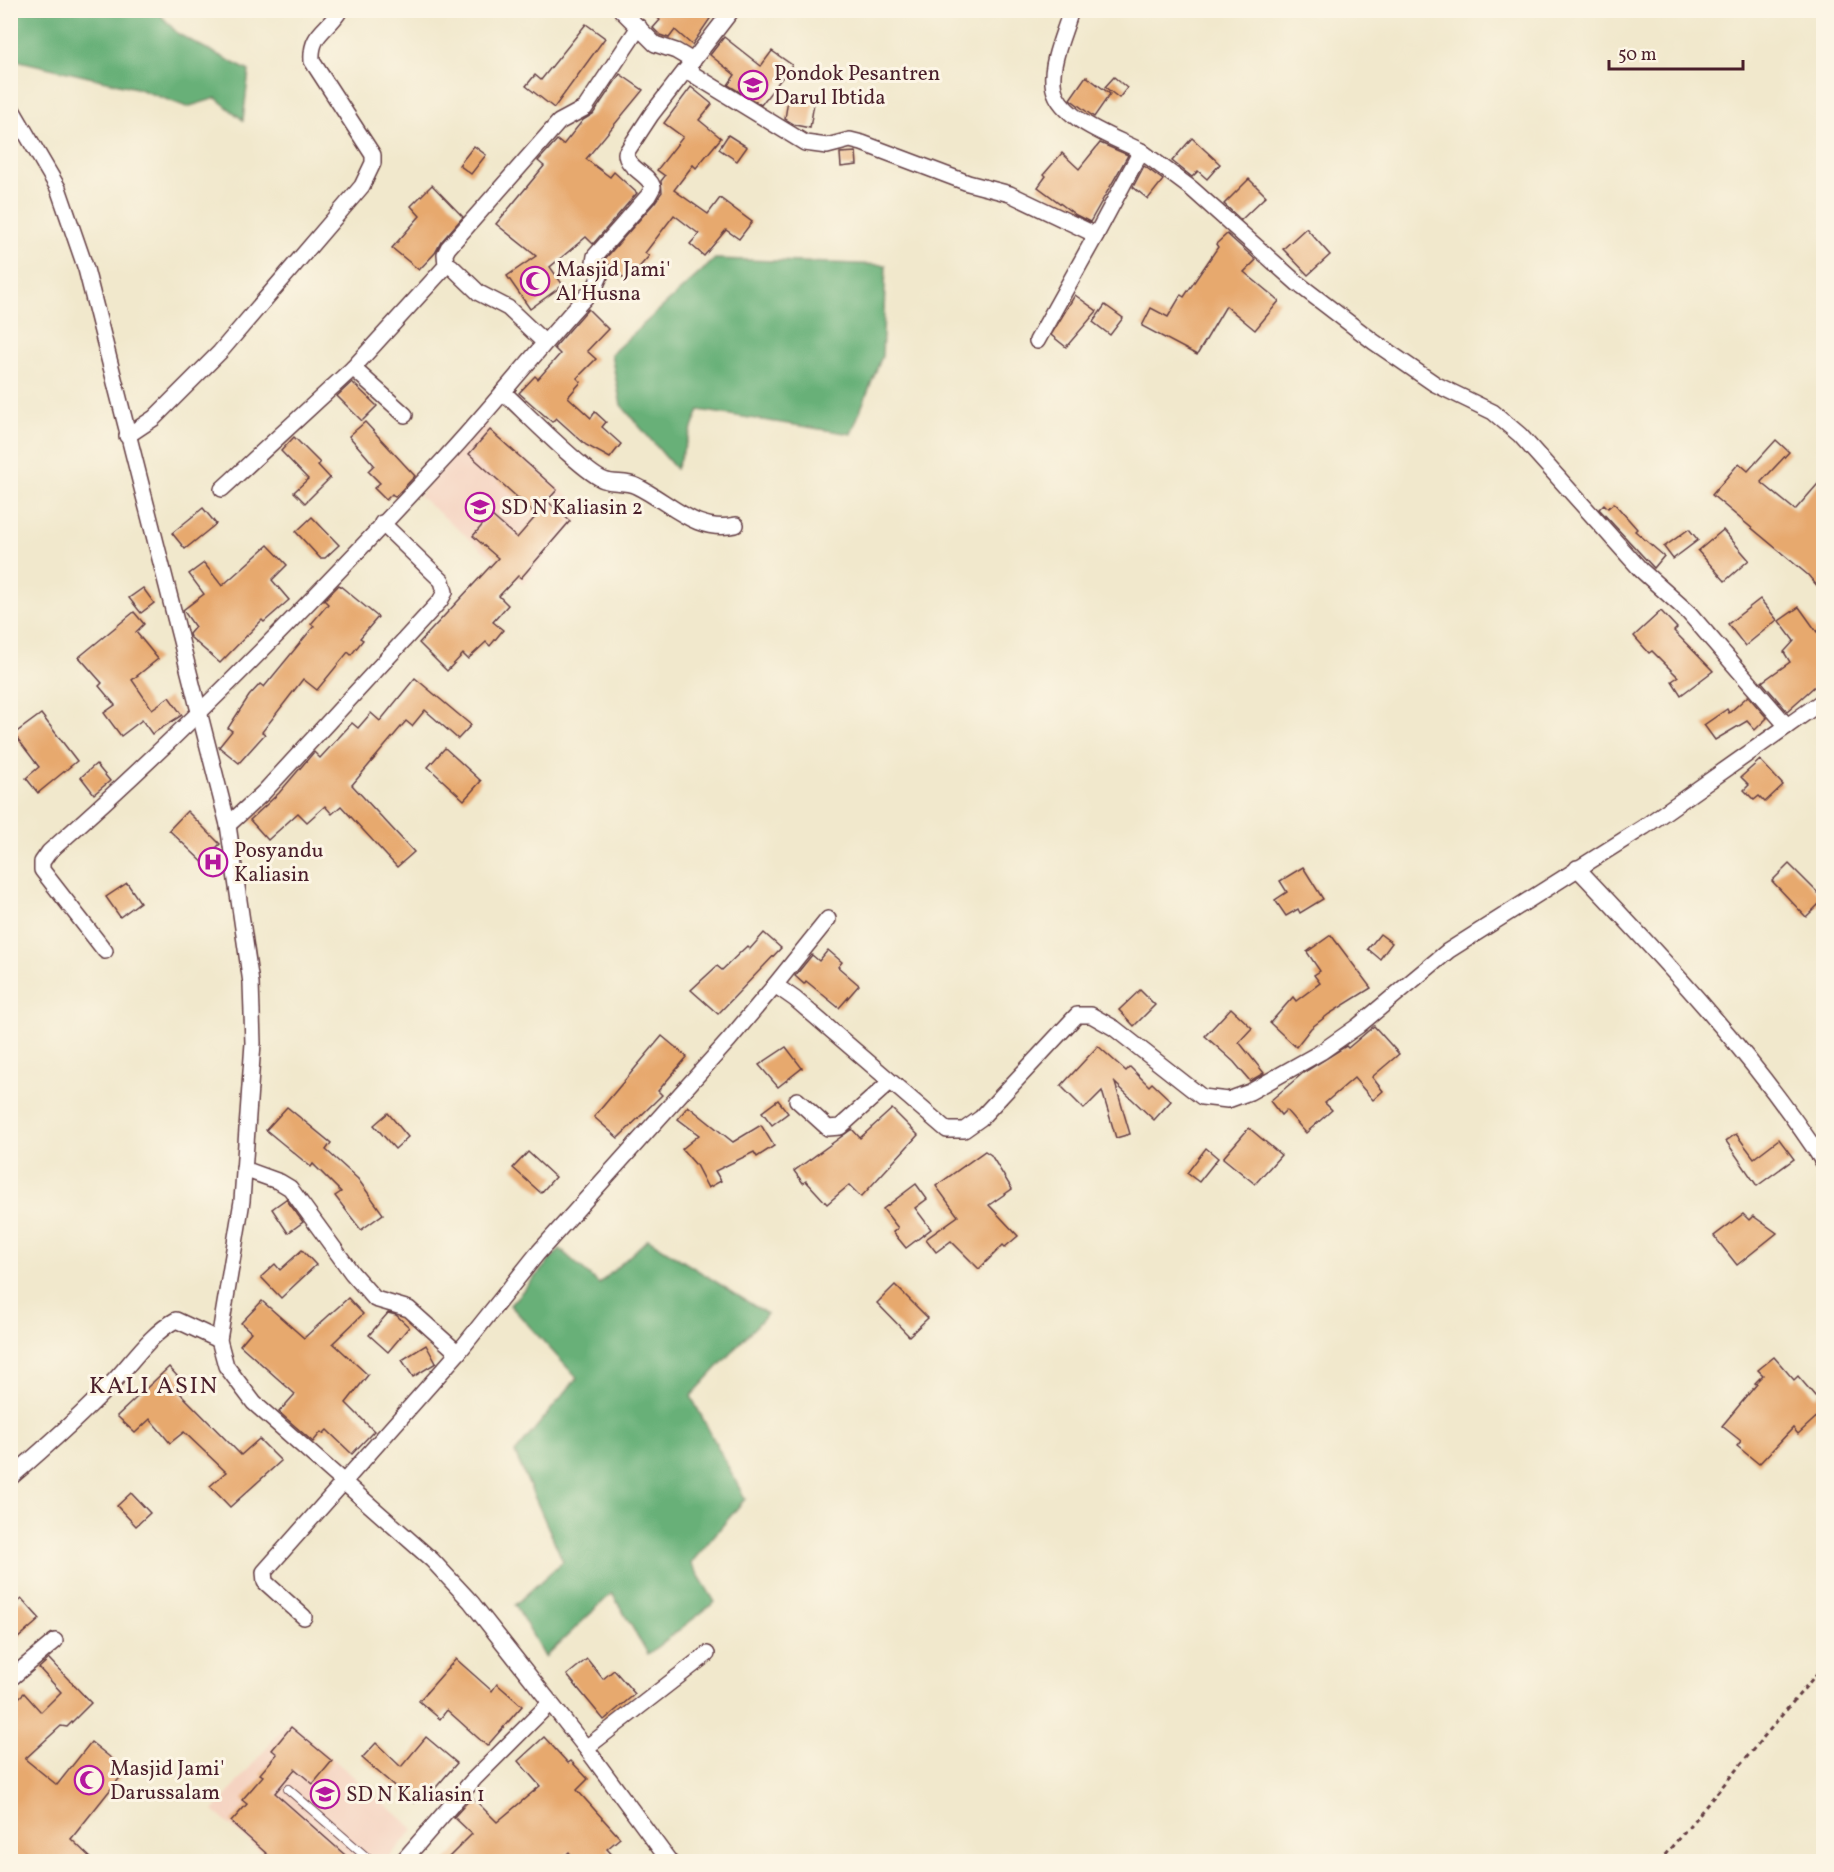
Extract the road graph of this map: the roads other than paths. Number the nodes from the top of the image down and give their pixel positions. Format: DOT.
graph roads {
  1 [pos="340,10"];
  2 [pos="621,10"];
  3 [pos="732,10"];
  4 [pos="1071,10"];
  5 [pos="639,27"];
  6 [pos="689,65"];
  7 [pos="10,106"];
  8 [pos="1142,151"];
  9 [pos="1096,235"];
  10 [pos="446,266"];
  11 [pos="1036,341"];
  12 [pos="544,342"];
  13 [pos="353,368"];
  14 [pos="503,392"];
  15 [pos="405,415"];
  16 [pos="127,436"];
  17 [pos="222,489"];
  18 [pos="382,523"];
  19 [pos="736,525"];
  20 [pos="1824,700"];
  21 [pos="200,713"];
  22 [pos="1786,726"];
  23 [pos="228,825"];
  24 [pos="1577,868"];
  25 [pos="828,920"];
  26 [pos="105,951"];
  27 [pos="775,985"];
  28 [pos="890,1082"];
  29 [pos="797,1100"];
  30 [pos="1824,1163"];
  31 [pos="244,1169"];
  32 [pos="219,1340"];
  33 [pos="458,1353"];
  34 [pos="10,1478"];
  35 [pos="345,1481"];
  36 [pos="304,1617"];
  37 [pos="55,1641"];
  38 [pos="707,1653"];
  39 [pos="10,1678"];
  40 [pos="549,1704"];
  41 [pos="586,1748"];
  42 [pos="288,1789"];
  43 [pos="372,1862"];
  44 [pos="402,1862"];
  45 [pos="670,1862"];
  1 -- 16 [label="street"];
  2 -- 5 [label="street"];
  3 -- 6 [label="street"];
  4 -- 8 [label="street"];
  5 -- 6 [label="street"];
  5 -- 10 [label="street"];
  6 -- 9 [label="street"];
  6 -- 12 [label="street"];
  7 -- 16 [label="street"];
  8 -- 9 [label="street"];
  8 -- 22 [label="street"];
  9 -- 11 [label="street"];
  10 -- 12 [label="street"];
  10 -- 13 [label="street"];
  12 -- 14 [label="street"];
  13 -- 15 [label="street"];
  13 -- 17 [label="street"];
  14 -- 18 [label="street"];
  14 -- 19 [label="street"];
  16 -- 21 [label="street"];
  18 -- 21 [label="street"];
  18 -- 23 [label="street"];
  20 -- 22 [label="street"];
  21 -- 23 [label="street"];
  21 -- 26 [label="street"];
  22 -- 24 [label="street"];
  23 -- 31 [label="street"];
  24 -- 28 [label="street"];
  24 -- 30 [label="street"];
  25 -- 27 [label="street"];
  27 -- 28 [label="street"];
  27 -- 33 [label="street"];
  28 -- 29 [label="street"];
  31 -- 32 [label="street"];
  31 -- 33 [label="street"];
  32 -- 34 [label="street"];
  32 -- 35 [label="street"];
  33 -- 35 [label="street"];
  35 -- 36 [label="street"];
  35 -- 40 [label="street"];
  37 -- 39 [label="street"];
  38 -- 41 [label="street"];
  40 -- 41 [label="street"];
  40 -- 44 [label="street"];
  41 -- 45 [label="street"];
  42 -- 43 [label="lane"];
}
